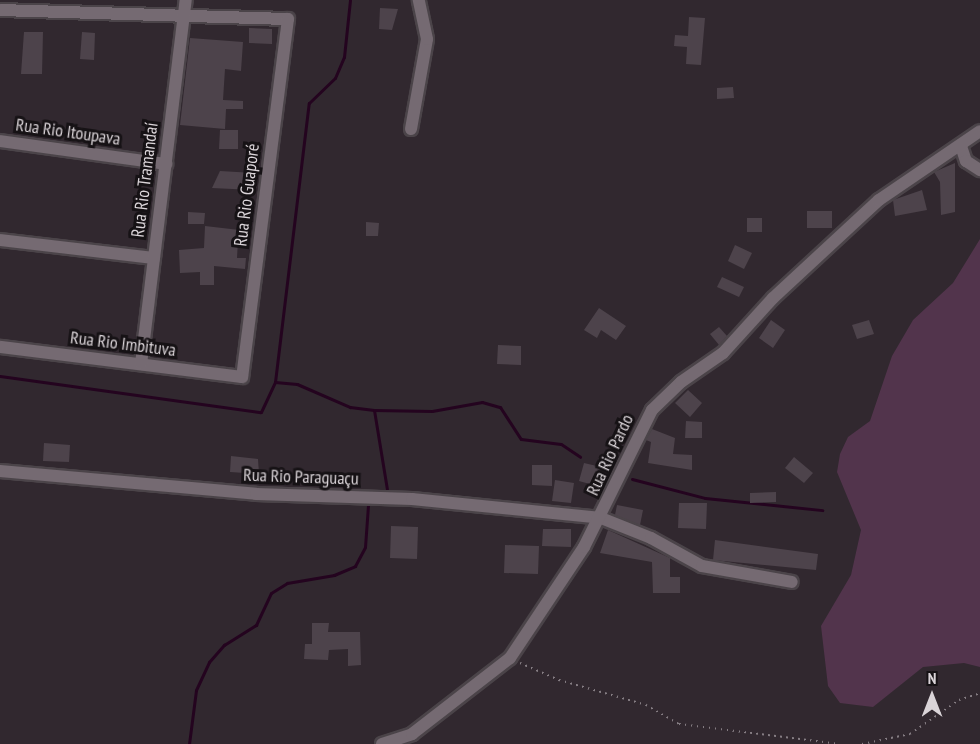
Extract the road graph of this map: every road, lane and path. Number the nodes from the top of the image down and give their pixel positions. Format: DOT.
graph roads {
  1 [pos="186,0"];
  2 [pos="419,0"];
  3 [pos="0,10"];
  4 [pos="184,15"];
  5 [pos="411,129"];
  6 [pos="980,131"];
  7 [pos="0,141"];
  8 [pos="961,146"];
  9 [pos="166,164"];
  10 [pos="980,170"];
  11 [pos="0,240"];
  12 [pos="154,258"];
  13 [pos="0,347"];
  14 [pos="141,364"];
  15 [pos="242,377"];
  16 [pos="0,471"];
  17 [pos="601,518"];
  18 [pos="792,582"];
  19 [pos="510,658"];
  20 [pos="980,693"];
  21 [pos="382,744"];
  22 [pos="840,744"];
  23 [pos="862,744"];
  1 -- 4 [label="street, Rua Rio Tramandaí"];
  2 -- 5 [label="street"];
  3 -- 4 [label="street"];
  4 -- 9 [label="street, Rua Rio Tramandaí"];
  4 -- 15 [label="street, Rua Rio Guaporé"];
  6 -- 8 [label="street, Rua Rio Pardo"];
  7 -- 9 [label="street, Rua Rio Itoupava"];
  8 -- 10 [label="street"];
  8 -- 17 [label="street, Rua Rio Pardo"];
  9 -- 12 [label="street, Rua Rio Tramandaí"];
  11 -- 12 [label="street"];
  12 -- 14 [label="street, Rua Rio Tramandaí"];
  13 -- 14 [label="street, Rua Rio Imbituva"];
  14 -- 15 [label="street, Rua Rio Imbituva"];
  16 -- 17 [label="street, Rua Rio Paraguaçu"];
  17 -- 18 [label="street, Rua Rio Paraguaçu"];
  17 -- 19 [label="street, Rua Rio Pardo"];
  19 -- 21 [label="street, Rua Rio Pardo"];
  19 -- 22 [label="path"];
  20 -- 23 [label="path"];
}
